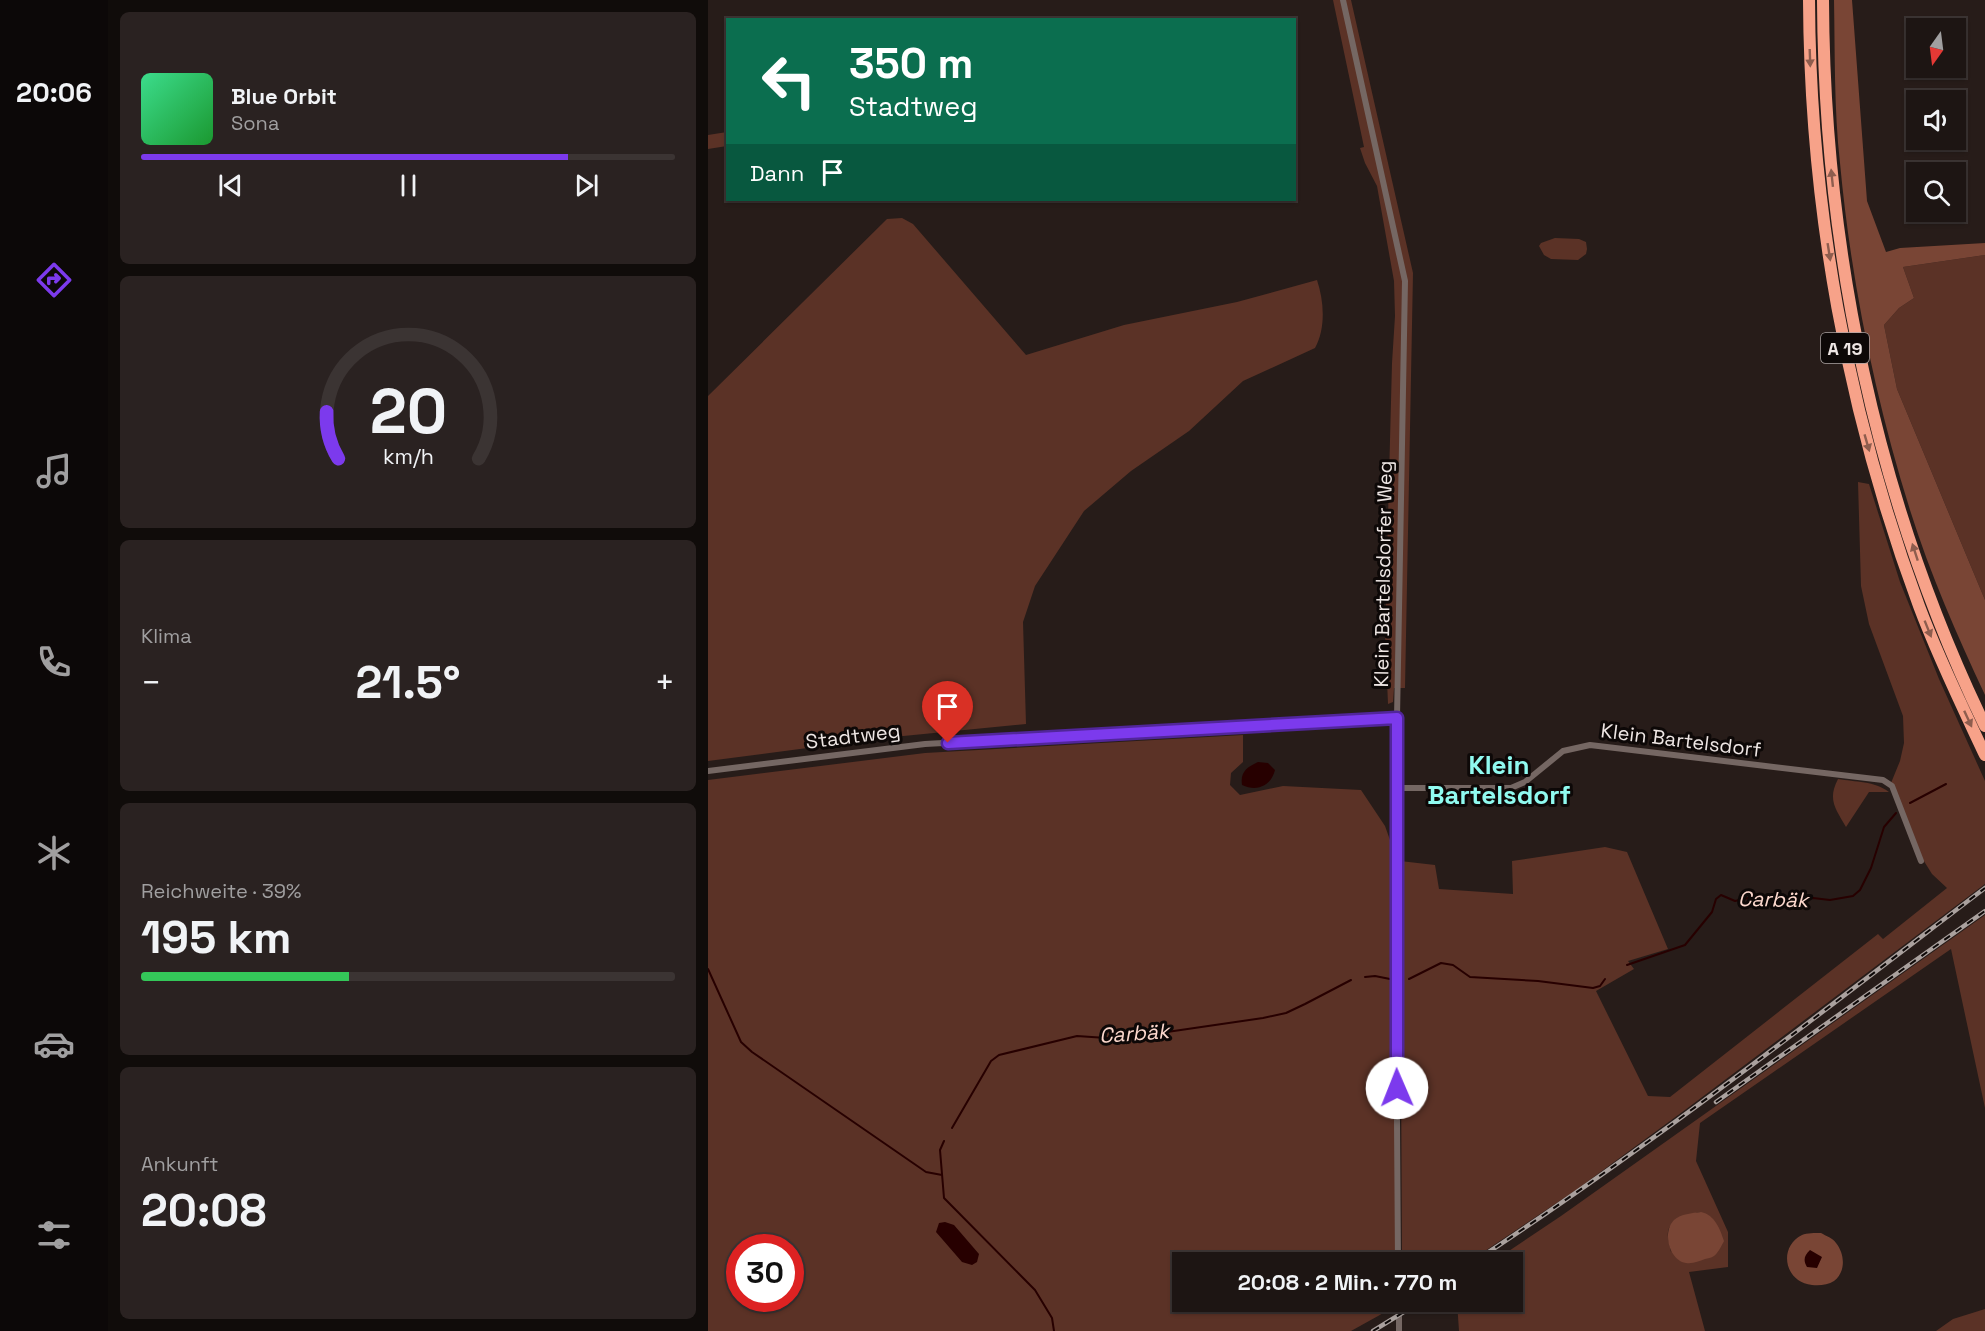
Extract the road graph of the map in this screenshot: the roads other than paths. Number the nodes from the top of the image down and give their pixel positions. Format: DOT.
graph roads {
  1 [pos="1343,0"];
  2 [pos="1809,0"];
  3 [pos="1823,0"];
  4 [pos="1397,718"];
  5 [pos="1985,726"];
  6 [pos="1985,755"];
  7 [pos="708,771"];
  8 [pos="1397,788"];
  9 [pos="1921,861"];
  10 [pos="1398,1252"];
  11 [pos="1398,1312"];
  12 [pos="1399,1331"];
  1 -- 4 [label="street, Klein Bartelsdorfer Weg"];
  2 -- 6 [label="highway, A 19, one-way"];
  5 -- 3 [label="highway, A 19, one-way"];
  4 -- 7 [label="street, Stadtweg"];
  4 -- 8 [label="street, Klein Bartelsdorfer Weg"];
  8 -- 9 [label="street, Klein Bartelsdorf"];
  8 -- 10 [label="street, Klein Bartelsdorfer Weg"];
  11 -- 12 [label="street"];
}
